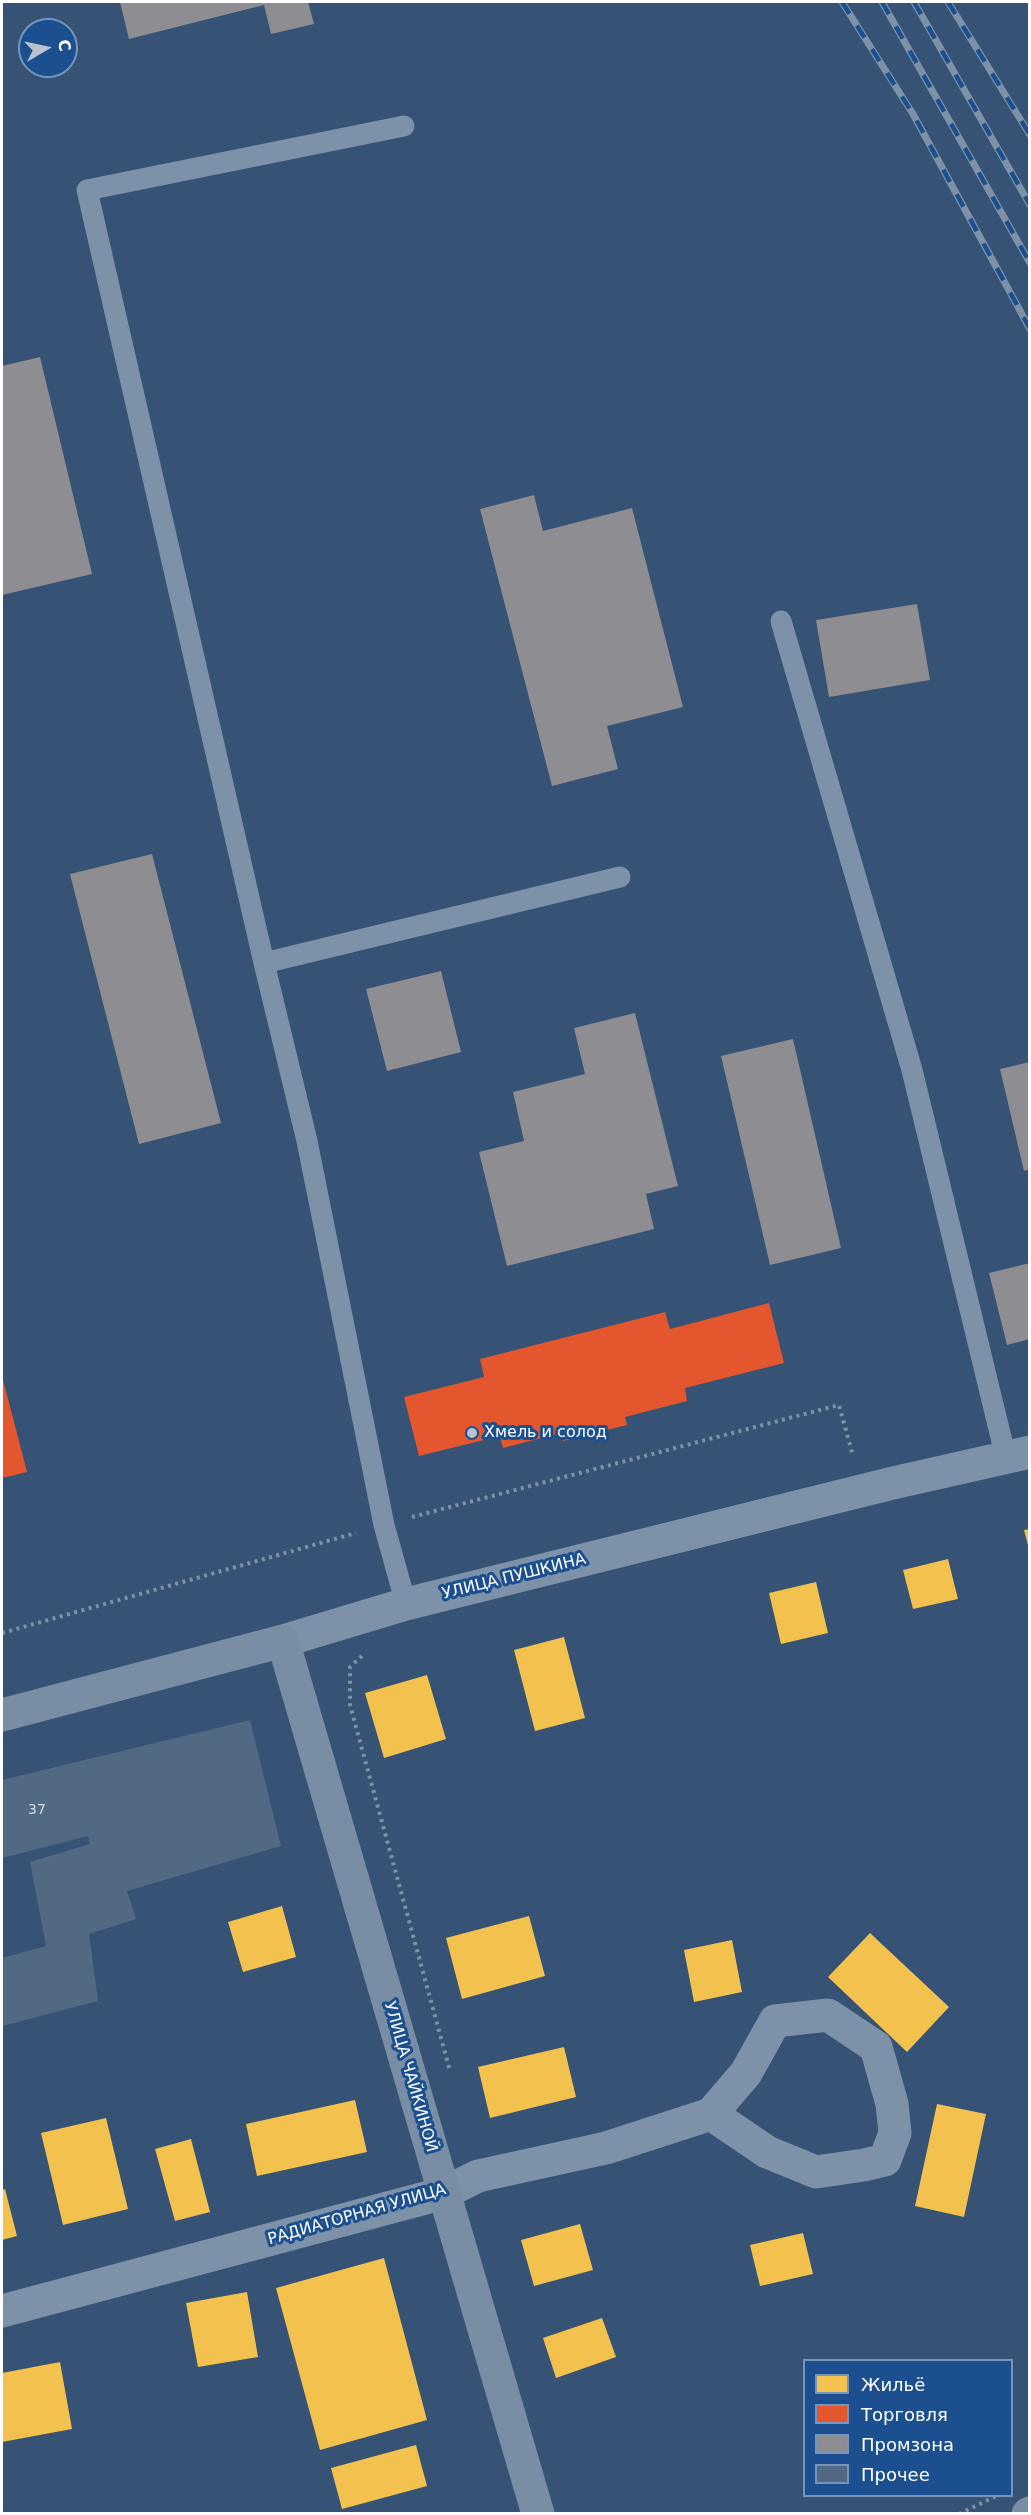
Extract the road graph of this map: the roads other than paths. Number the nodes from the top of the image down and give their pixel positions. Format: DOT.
graph roads {
  1 [pos="404,126"];
  2 [pos="781,621"];
  3 [pos="620,878"];
  4 [pos="264,963"];
  5 [pos="1018,1455"];
  6 [pos="406,1604"];
  7 [pos="283,1641"];
  8 [pos="2,1715"];
  9 [pos="711,2114"];
  10 [pos="444,2193"];
  11 [pos="2,2311"];
  12 [pos="538,2514"];
  1 -- 4 [label="lane"];
  2 -- 5 [label="lane"];
  3 -- 4 [label="lane"];
  4 -- 6 [label="lane"];
  5 -- 6 [label="street, УЛИЦА ПУШКИНА"];
  6 -- 7 [label="street, УЛИЦА ПУШКИНА"];
  7 -- 8 [label="street, УЛИЦА ПУШКИНА"];
  7 -- 10 [label="street, УЛИЦА ЧАЙКИНОЙ"];
  9 -- 9 [label="street"];
  9 -- 10 [label="street, РАДИАТОРНАЯ УЛИЦА"];
  10 -- 11 [label="street, РАДИАТОРНАЯ УЛИЦА"];
  10 -- 12 [label="street, УЛИЦА ЧАЙКИНОЙ"];
}
